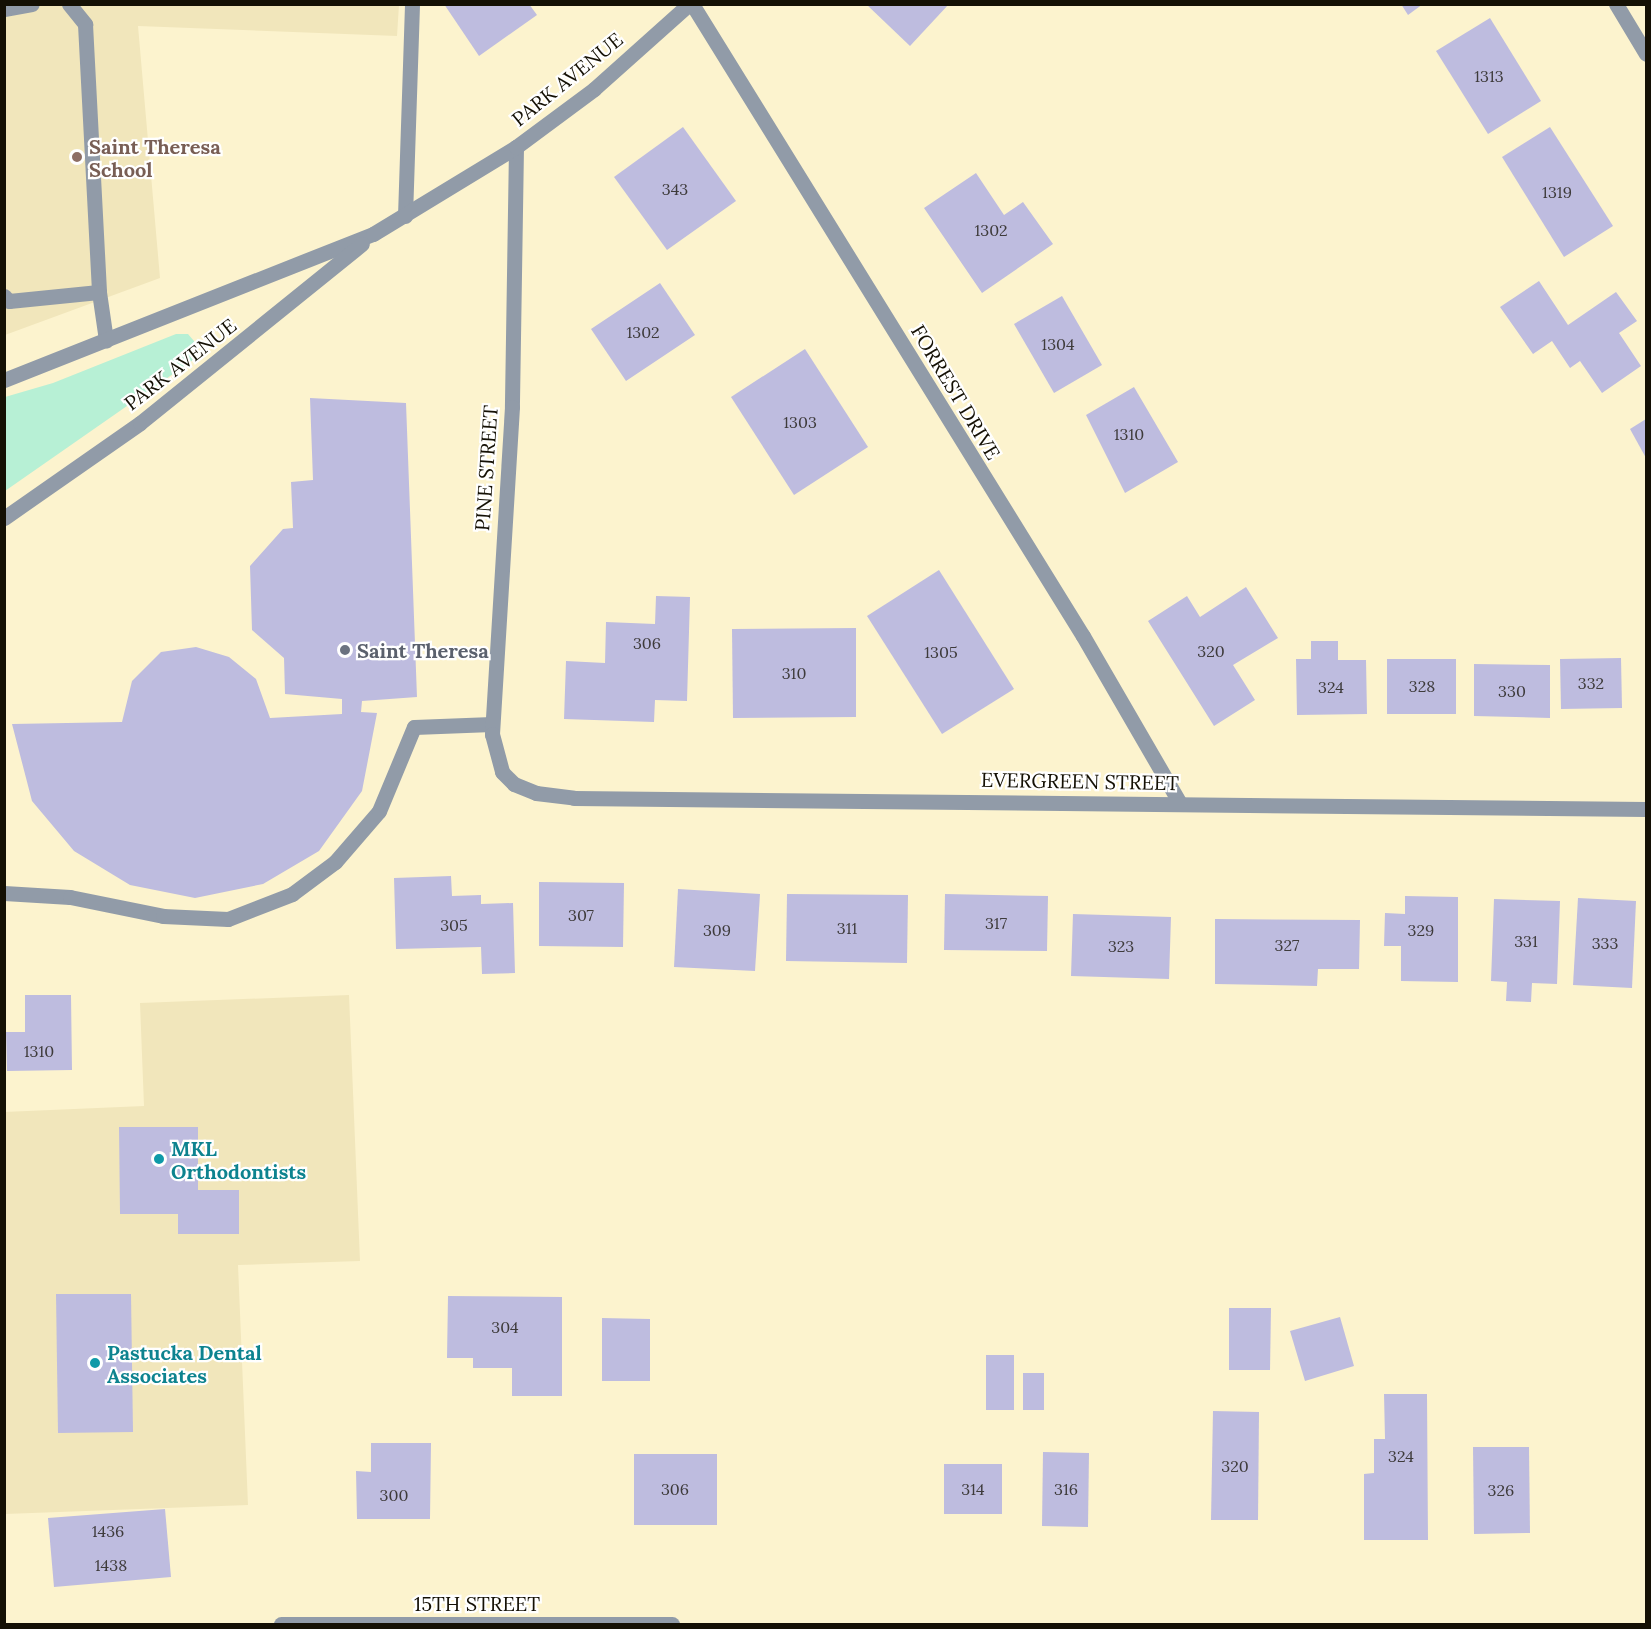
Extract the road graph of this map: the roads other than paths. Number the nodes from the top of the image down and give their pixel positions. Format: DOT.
graph roads {
  1 [pos="32,4"];
  2 [pos="69,4"];
  3 [pos="412,4"];
  4 [pos="691,4"];
  5 [pos="1616,4"];
  6 [pos="4,9"];
  7 [pos="1647,54"];
  8 [pos="516,147"];
  9 [pos="405,216"];
  10 [pos="373,234"];
  11 [pos="99,292"];
  12 [pos="4,296"];
  13 [pos="106,340"];
  14 [pos="4,380"];
  15 [pos="4,518"];
  16 [pos="492,724"];
  17 [pos="514,784"];
  18 [pos="1180,803"];
  19 [pos="1647,809"];
  20 [pos="4,893"];
  21 [pos="305,1623"];
  22 [pos="281,1624"];
  23 [pos="672,1624"];
  1 -- 6 [label="street"];
  2 -- 11 [label="street"];
  3 -- 9 [label="street"];
  4 -- 8 [label="street, PARK AVENUE"];
  4 -- 18 [label="street, FORREST DRIVE"];
  5 -- 7 [label="street"];
  8 -- 9 [label="street, PARK AVENUE"];
  8 -- 16 [label="street, PINE STREET"];
  9 -- 10 [label="street, PARK AVENUE"];
  10 -- 13 [label="street, PARK AVENUE"];
  10 -- 15 [label="street, PARK AVENUE"];
  11 -- 12 [label="street"];
  11 -- 13 [label="street"];
  13 -- 14 [label="street, PARK AVENUE"];
  16 -- 17 [label="street, PINE STREET"];
  16 -- 20 [label="street"];
  17 -- 18 [label="street, EVERGREEN STREET"];
  18 -- 19 [label="street, EVERGREEN STREET"];
  21 -- 22 [label="street, 15TH STREET"];
  21 -- 23 [label="street, 15TH STREET"];
}
